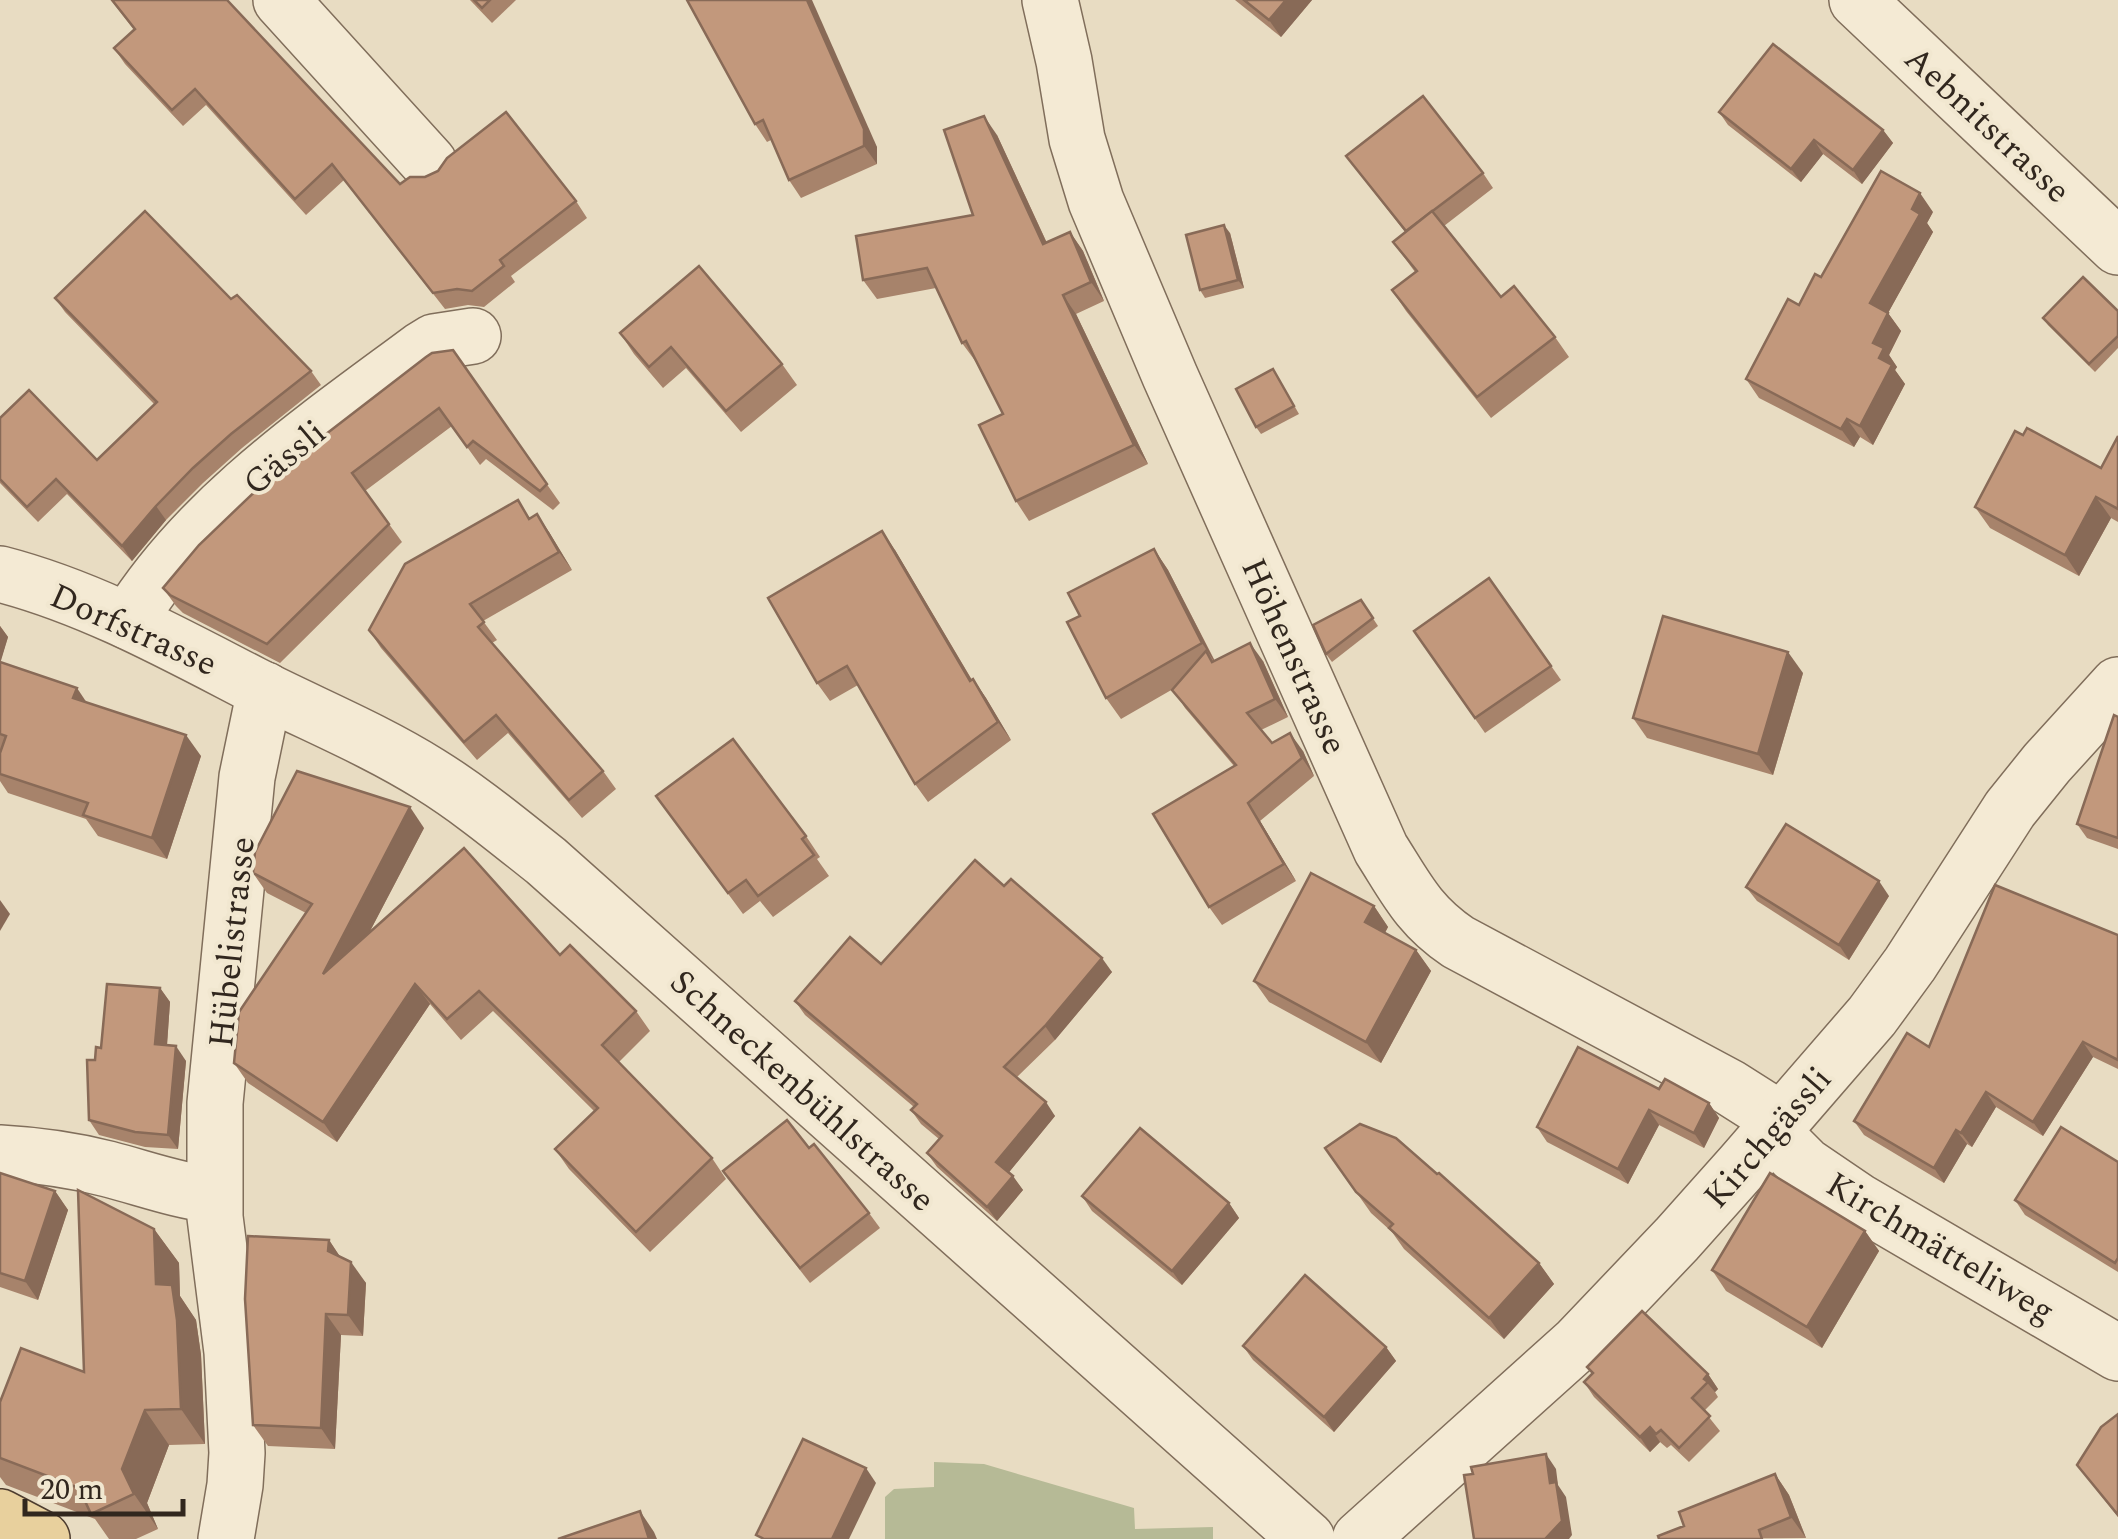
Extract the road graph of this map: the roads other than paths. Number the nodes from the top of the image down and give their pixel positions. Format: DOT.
graph roads {
  1 [pos="281,0"];
  2 [pos="1050,0"];
  3 [pos="1857,0"];
  4 [pos="429,162"];
  5 [pos="2118,247"];
  6 [pos="473,336"];
  7 [pos="0,574"];
  8 [pos="128,621"];
  9 [pos="2118,686"];
  10 [pos="265,690"];
  11 [pos="1777,1126"];
  12 [pos="0,1153"];
  13 [pos="214,1195"];
  14 [pos="2118,1353"];
  15 [pos="0,1517"];
  16 [pos="42,1539"];
  17 [pos="226,1539"];
  18 [pos="1307,1539"];
  19 [pos="1360,1539"];
  1 -- 4 [label="street"];
  2 -- 11 [label="street, Höhenstrasse"];
  3 -- 5 [label="street, Aebnitstrasse"];
  6 -- 8 [label="street, Gässli"];
  7 -- 8 [label="street, Dorfstrasse"];
  8 -- 10 [label="street, Dorfstrasse"];
  9 -- 11 [label="street, Kirchgässli"];
  10 -- 13 [label="street, Hübelistrasse"];
  10 -- 18 [label="street, Schneckenbühlstrasse"];
  11 -- 14 [label="street, Kirchmätteliweg"];
  11 -- 19 [label="street, Kirchgässli"];
  12 -- 13 [label="street"];
  13 -- 17 [label="street, Hübelistrasse"];
  15 -- 16 [label="main road"];
}
